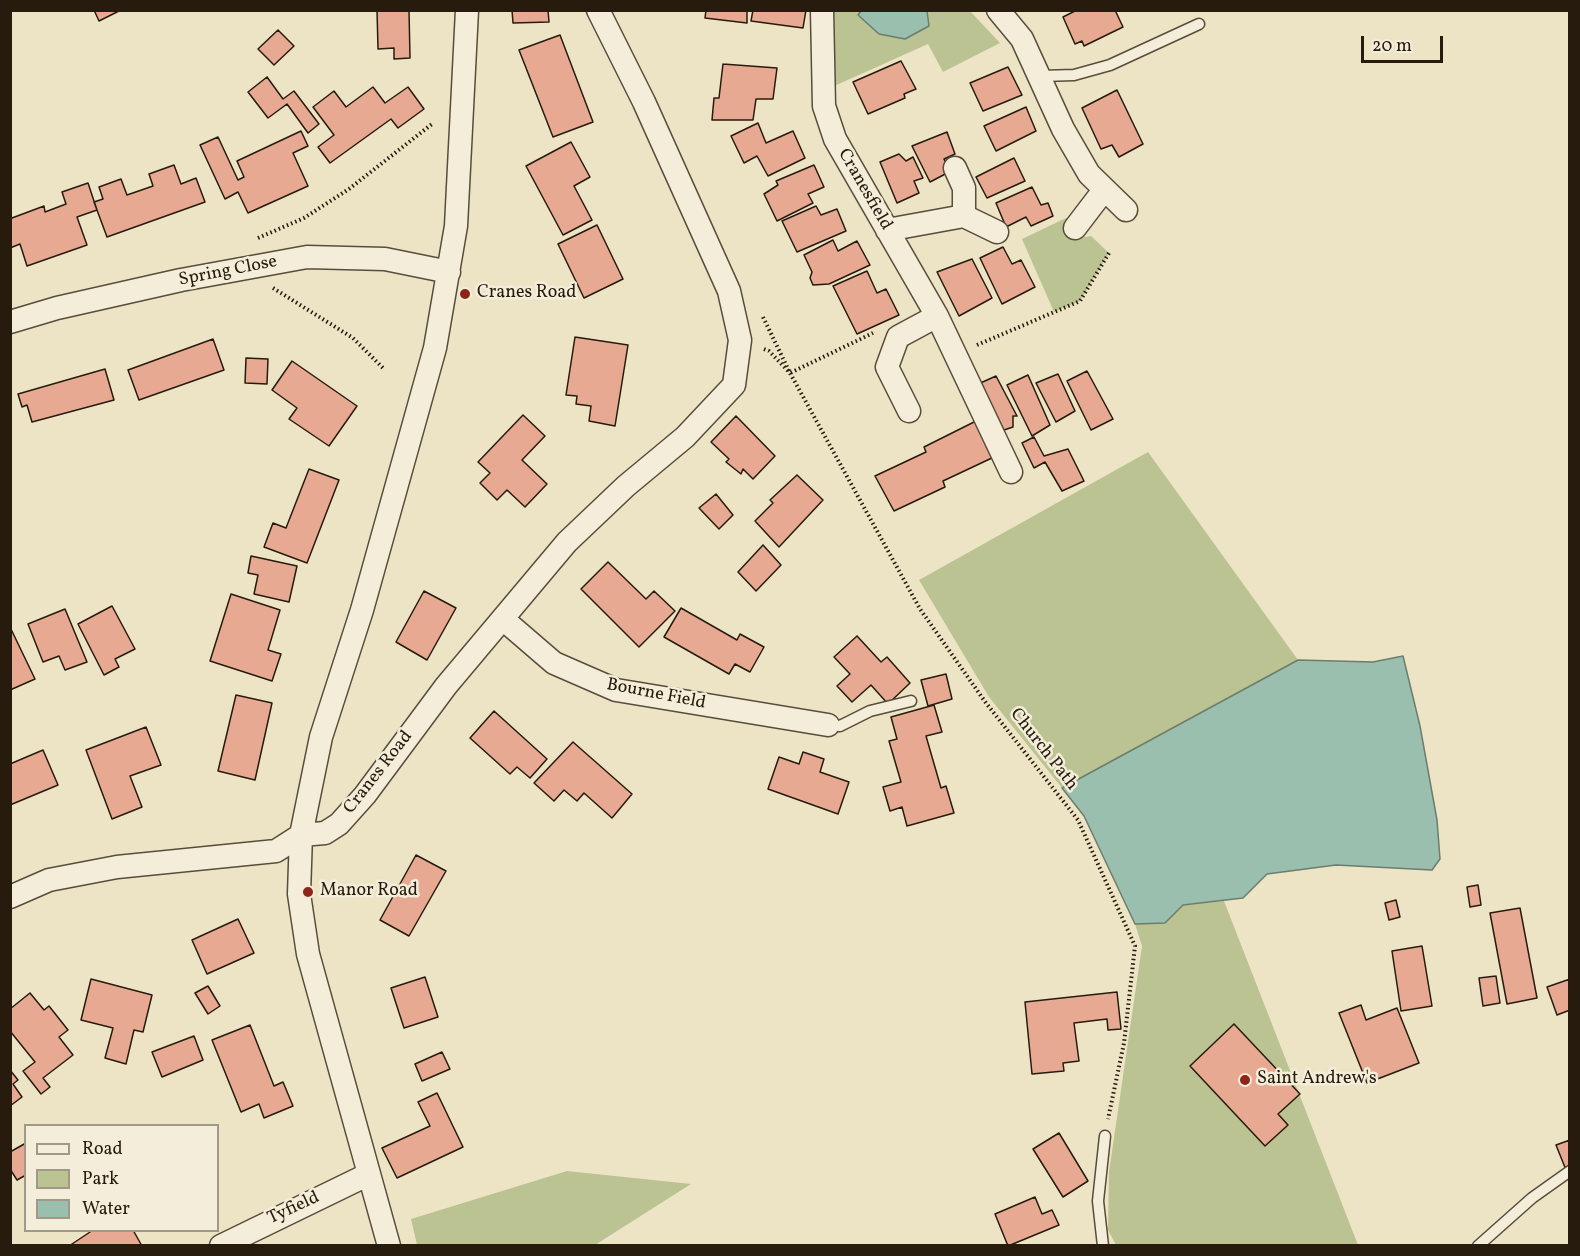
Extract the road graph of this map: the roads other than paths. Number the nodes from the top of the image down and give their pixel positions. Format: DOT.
graph roads {
  1 [pos="467,10"];
  2 [pos="598,10"];
  3 [pos="822,10"];
  4 [pos="998,10"];
  5 [pos="1199,24"];
  6 [pos="1041,76"];
  7 [pos="964,176"];
  8 [pos="1104,190"];
  9 [pos="1126,210"];
  10 [pos="964,216"];
  11 [pos="1075,228"];
  12 [pos="887,230"];
  13 [pos="997,232"];
  14 [pos="448,272"];
  15 [pos="937,316"];
  16 [pos="10,322"];
  17 [pos="909,411"];
  18 [pos="1011,472"];
  19 [pos="504,620"];
  20 [pos="911,701"];
  21 [pos="828,725"];
  22 [pos="302,836"];
  23 [pos="10,897"];
  24 [pos="1105,1136"];
  25 [pos="1569,1172"];
  26 [pos="367,1175"];
  27 [pos="221,1245"];
  28 [pos="388,1245"];
  29 [pos="1103,1245"];
  30 [pos="1478,1245"];
  1 -- 14 [label="street"];
  2 -- 19 [label="street, Cranes Road"];
  3 -- 12 [label="street, Cranesfield"];
  4 -- 6 [label="street"];
  5 -- 6 [label="lane"];
  6 -- 8 [label="street"];
  7 -- 10 [label="street"];
  8 -- 9 [label="street"];
  8 -- 11 [label="street"];
  10 -- 12 [label="street"];
  10 -- 13 [label="street"];
  12 -- 15 [label="street, Cranesfield"];
  14 -- 16 [label="street, Spring Close"];
  14 -- 22 [label="street"];
  15 -- 17 [label="street"];
  15 -- 18 [label="street, Cranesfield"];
  19 -- 21 [label="street, Bourne Field"];
  19 -- 22 [label="street, Cranes Road"];
  20 -- 21 [label="lane"];
  22 -- 23 [label="street"];
  22 -- 26 [label="street"];
  24 -- 29 [label="lane"];
  25 -- 30 [label="lane"];
  26 -- 27 [label="street, Tyfield"];
  26 -- 28 [label="street"];
}
